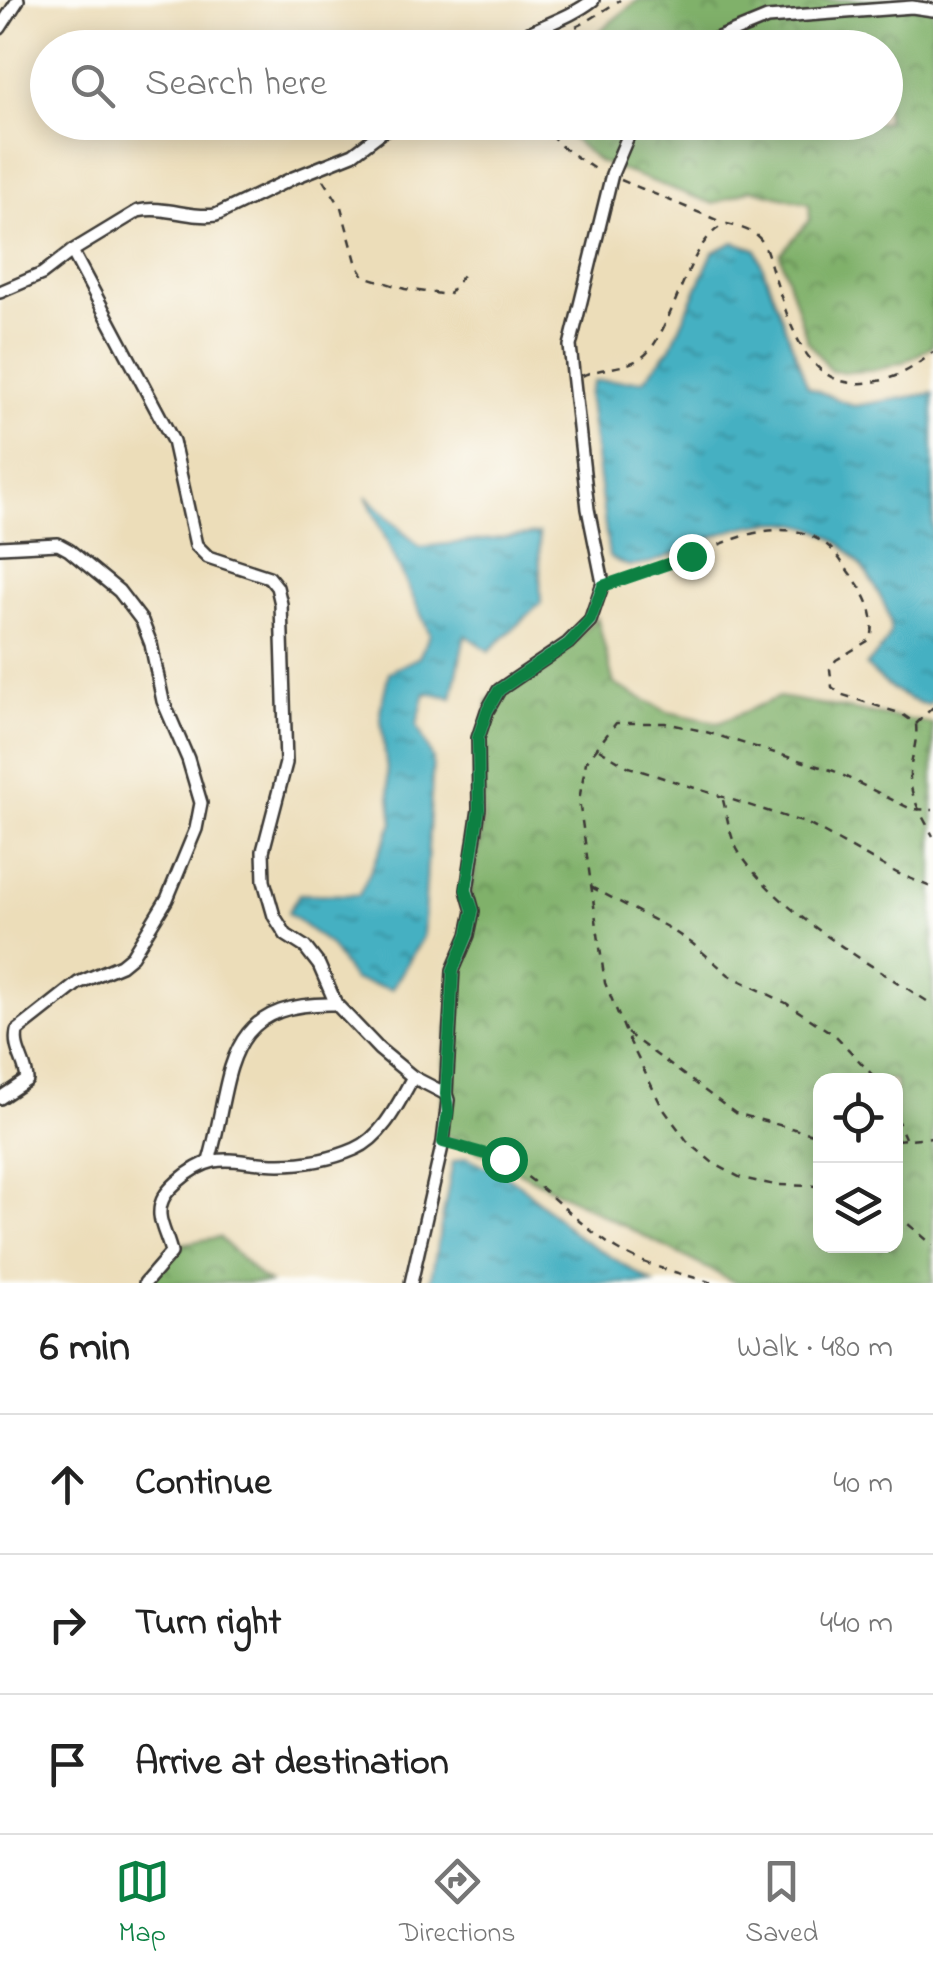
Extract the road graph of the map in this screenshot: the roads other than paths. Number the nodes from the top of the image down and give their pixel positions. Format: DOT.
graph roads {
  1 [pos="18,0"];
  2 [pos="593,0"];
  3 [pos="933,10"];
  4 [pos="5,12"];
  5 [pos="0,28"];
  6 [pos="531,30"];
  7 [pos="737,30"];
  8 [pos="371,140"];
  9 [pos="626,140"];
  10 [pos="72,251"];
  11 [pos="0,292"];
  12 [pos="0,547"];
  13 [pos="336,1004"];
  14 [pos="413,1077"];
  15 [pos="446,1094"];
  16 [pos="0,1098"];
  17 [pos="210,1161"];
  18 [pos="144,1283"];
  19 [pos="411,1283"];
  1 -- 4 [label="street"];
  2 -- 6 [label="street"];
  3 -- 7 [label="street"];
  4 -- 5 [label="street"];
  8 -- 10 [label="street"];
  9 -- 15 [label="street"];
  10 -- 11 [label="street"];
  10 -- 13 [label="street"];
  12 -- 16 [label="street"];
  13 -- 14 [label="street"];
  13 -- 17 [label="street"];
  14 -- 15 [label="street"];
  14 -- 17 [label="street"];
  15 -- 19 [label="street"];
  17 -- 18 [label="street"];
}
